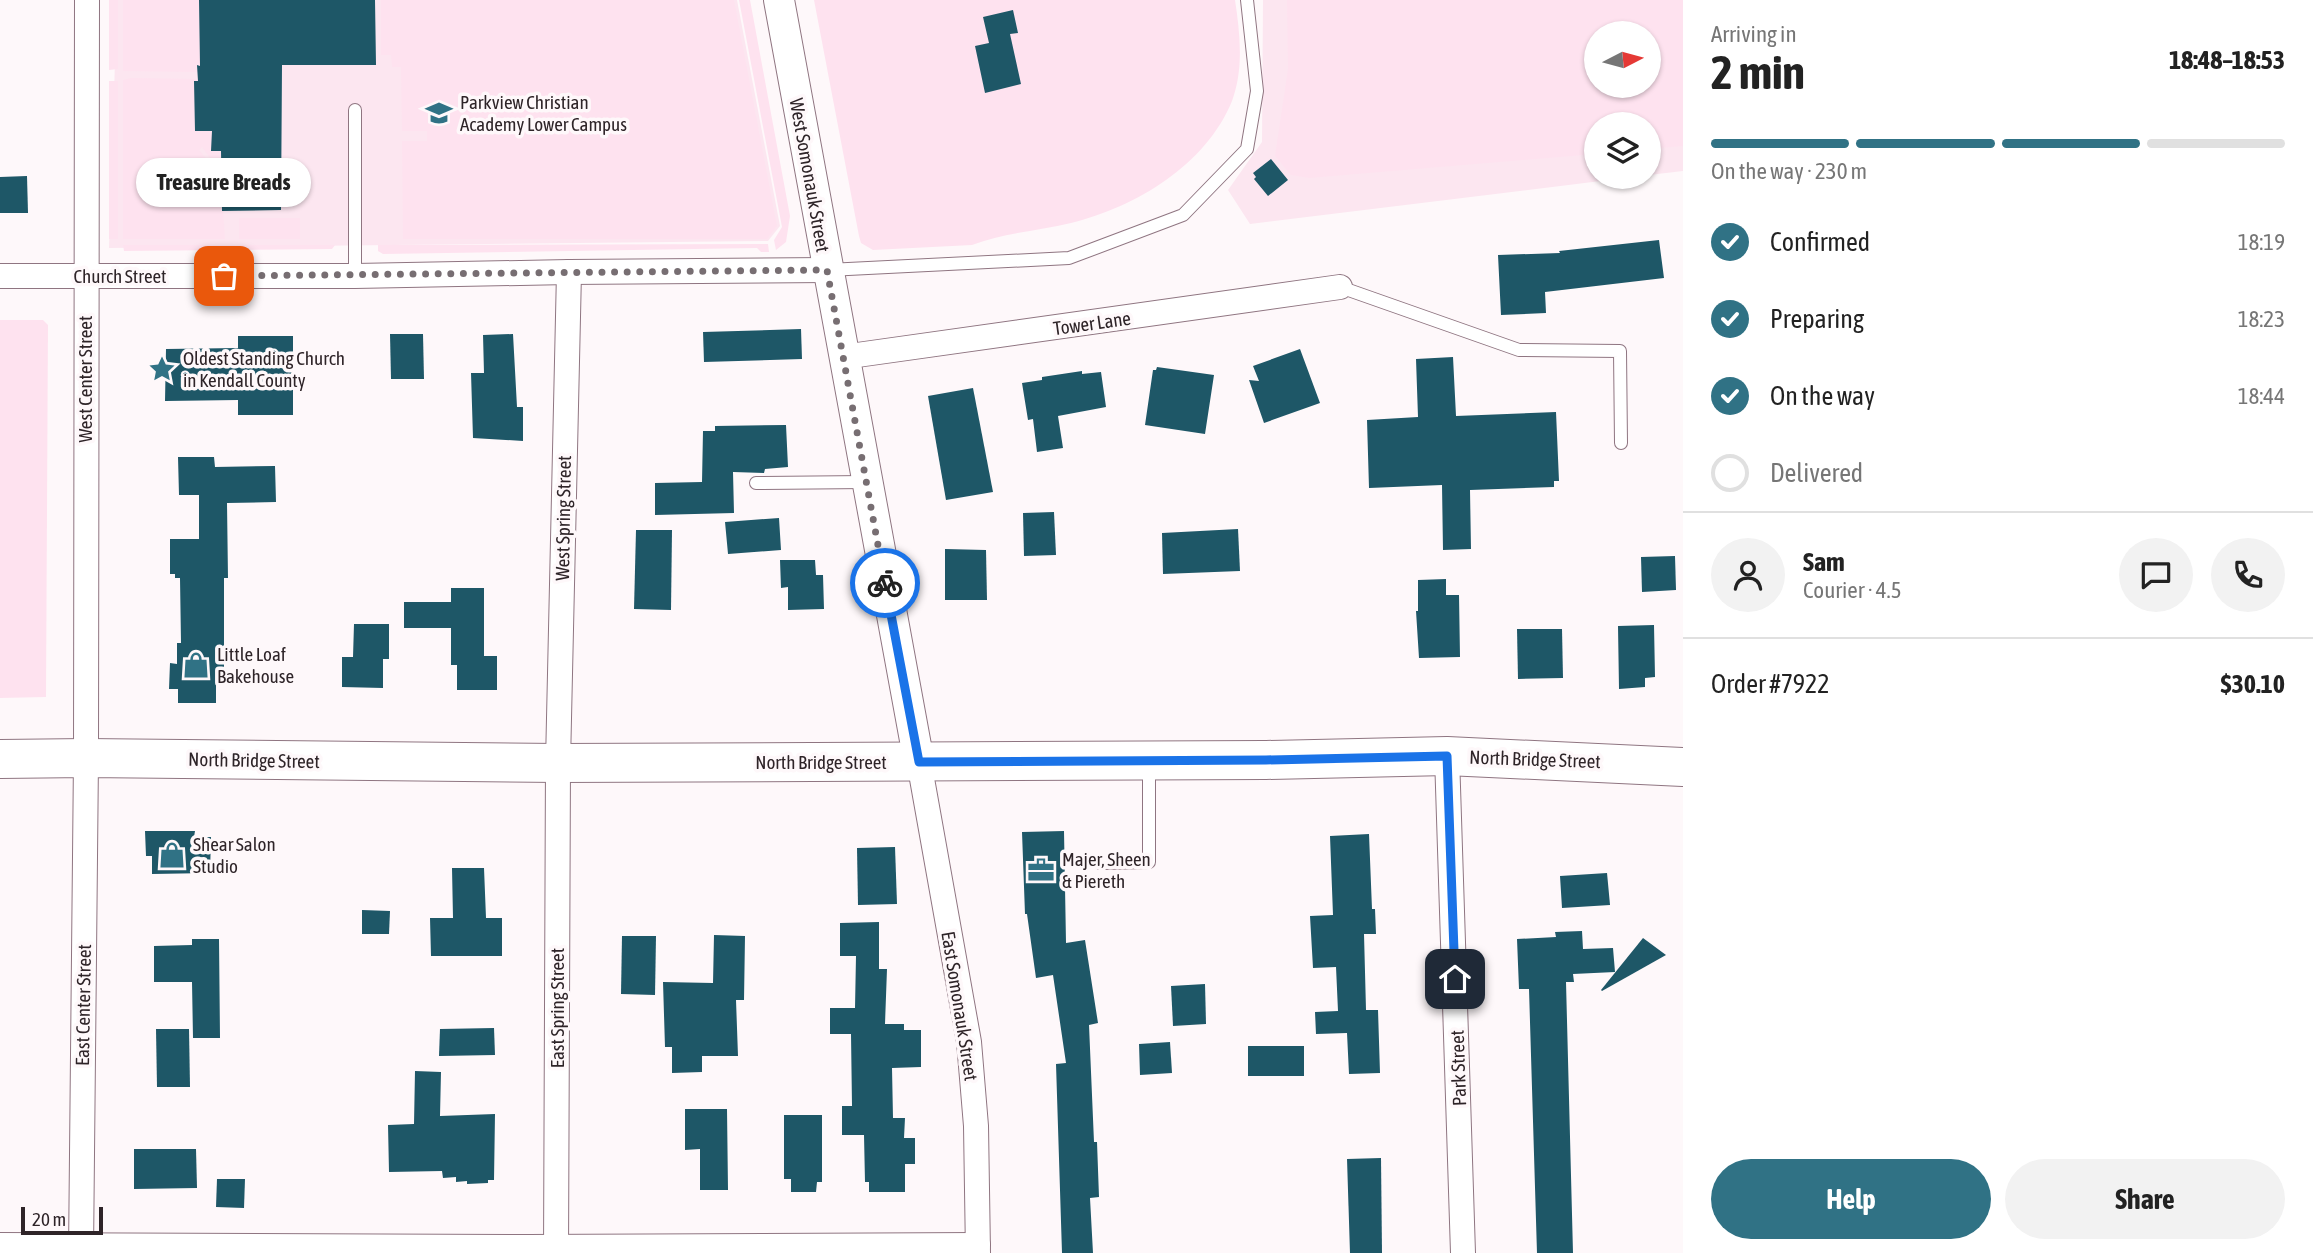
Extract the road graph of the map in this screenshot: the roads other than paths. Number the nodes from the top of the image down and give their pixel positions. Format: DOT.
graph roads {
  1 [pos="87,0"];
  2 [pos="779,0"];
  3 [pos="1247,0"];
  4 [pos="355,110"];
  5 [pos="827,270"];
  6 [pos="569,272"];
  7 [pos="0,276"];
  8 [pos="85,276"];
  9 [pos="355,276"];
  10 [pos="1340,287"];
  11 [pos="844,357"];
  12 [pos="1621,443"];
  13 [pos="867,482"];
  14 [pos="756,483"];
  15 [pos="1447,756"];
  16 [pos="86,758"];
  17 [pos="0,759"];
  18 [pos="1149,760"];
  19 [pos="919,762"];
  20 [pos="558,764"];
  21 [pos="1683,767"];
  22 [pos="1100,863"];
  23 [pos="0,1245"];
  24 [pos="81,1249"];
  25 [pos="978,1249"];
  26 [pos="555,1250"];
  27 [pos="1463,1253"];
  1 -- 8 [label="street, West Center Street"];
  2 -- 5 [label="street, West Somonauk Street"];
  3 -- 5 [label="lane"];
  4 -- 9 [label="lane"];
  5 -- 6 [label="street, Church Street"];
  5 -- 11 [label="street, West Somonauk Street"];
  6 -- 9 [label="street, Church Street"];
  6 -- 20 [label="street, West Spring Street"];
  7 -- 8 [label="street, Church Street"];
  8 -- 9 [label="street, Church Street"];
  8 -- 16 [label="street, West Center Street"];
  10 -- 11 [label="street, Tower Lane"];
  10 -- 12 [label="lane"];
  11 -- 13 [label="street, West Somonauk Street"];
  13 -- 14 [label="lane"];
  13 -- 19 [label="street, West Somonauk Street"];
  15 -- 18 [label="highway, North Bridge Street"];
  15 -- 21 [label="highway, North Bridge Street"];
  15 -- 27 [label="street, Park Street"];
  16 -- 17 [label="highway, North Bridge Street"];
  16 -- 20 [label="highway, North Bridge Street"];
  16 -- 24 [label="street, East Center Street"];
  18 -- 19 [label="highway, North Bridge Street"];
  18 -- 22 [label="lane"];
  19 -- 20 [label="highway, North Bridge Street"];
  19 -- 25 [label="street, East Somonauk Street"];
  20 -- 26 [label="street, East Spring Street"];
  23 -- 24 [label="street"];
  24 -- 26 [label="street"];
  25 -- 26 [label="street"];
}
